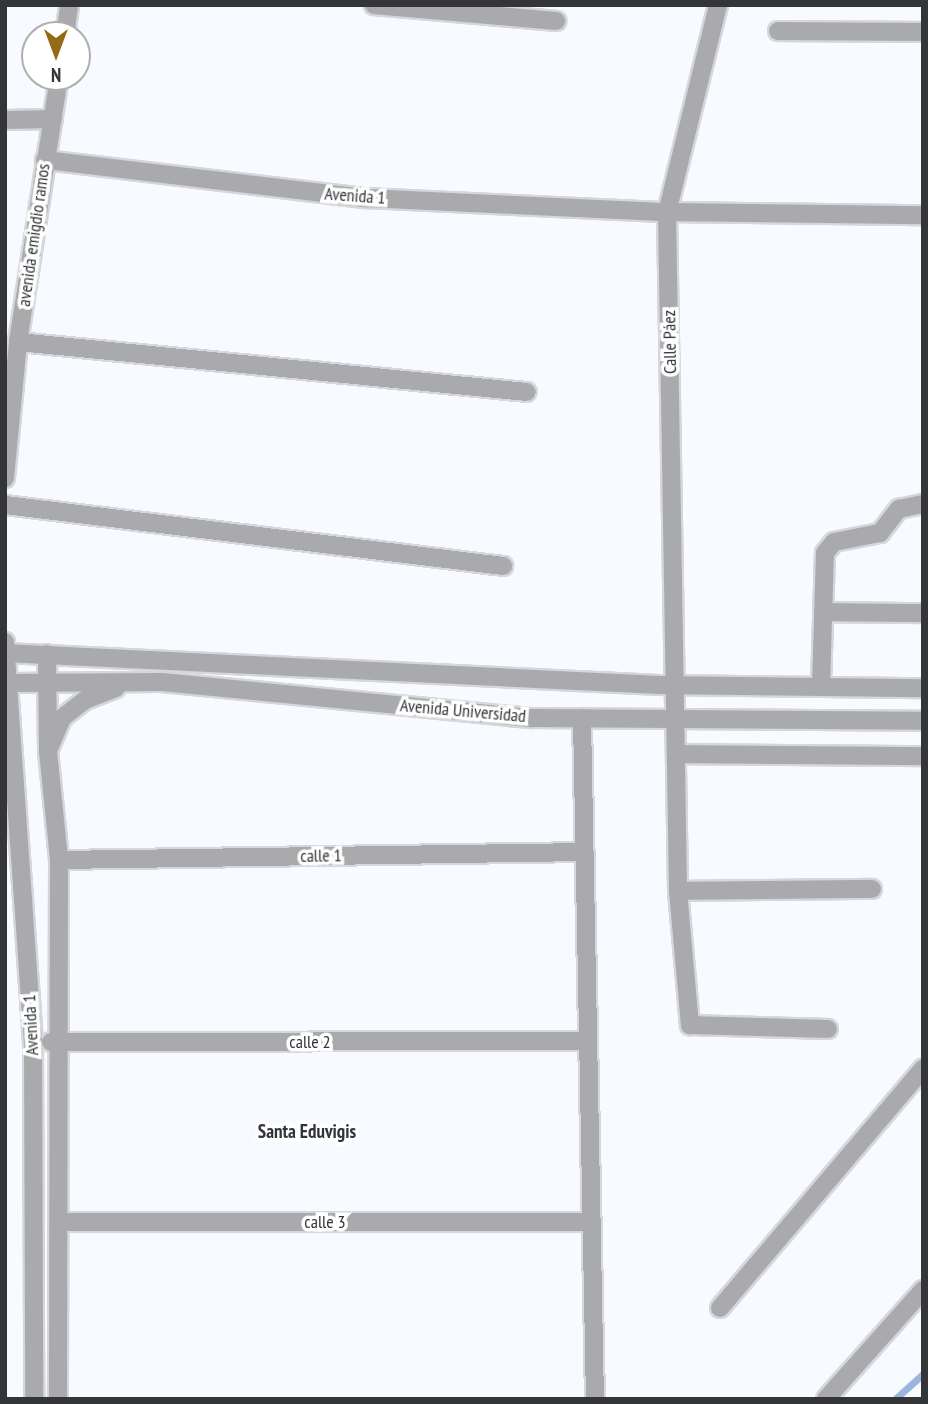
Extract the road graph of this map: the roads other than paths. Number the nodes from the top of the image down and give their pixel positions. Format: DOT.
graph roads {
  1 [pos="374,5"];
  2 [pos="718,5"];
  3 [pos="556,21"];
  4 [pos="778,31"];
  5 [pos="923,32"];
  6 [pos="57,91"];
  7 [pos="53,119"];
  8 [pos="5,120"];
  9 [pos="45,160"];
  10 [pos="667,212"];
  11 [pos="923,215"];
  12 [pos="18,342"];
  13 [pos="527,392"];
  14 [pos="5,478"];
  15 [pos="923,504"];
  16 [pos="5,505"];
  17 [pos="503,566"];
  18 [pos="824,612"];
  19 [pos="923,613"];
  20 [pos="6,649"];
  21 [pos="47,654"];
  22 [pos="8,683"];
  23 [pos="128,683"];
  24 [pos="47,685"];
  25 [pos="678,685"];
  26 [pos="821,687"];
  27 [pos="923,688"];
  28 [pos="582,718"];
  29 [pos="676,720"];
  30 [pos="923,721"];
  31 [pos="48,751"];
  32 [pos="676,754"];
  33 [pos="923,756"];
  34 [pos="583,852"];
  35 [pos="59,860"];
  36 [pos="872,889"];
  37 [pos="678,891"];
  38 [pos="828,1029"];
  39 [pos="33,1041"];
  40 [pos="587,1041"];
  41 [pos="60,1043"];
  42 [pos="923,1069"];
  43 [pos="60,1222"];
  44 [pos="591,1222"];
  45 [pos="923,1290"];
  46 [pos="720,1308"];
  47 [pos="34,1399"];
  48 [pos="58,1399"];
  49 [pos="595,1399"];
  50 [pos="826,1399"];
  1 -- 3 [label="street"];
  2 -- 10 [label="street, Calle Páez"];
  4 -- 5 [label="street"];
  6 -- 7 [label="street, avenida emigdio ramos"];
  7 -- 8 [label="street"];
  7 -- 9 [label="street, avenida emigdio ramos"];
  9 -- 10 [label="street, Avenida 1"];
  9 -- 12 [label="street, avenida emigdio ramos"];
  10 -- 11 [label="street, Avenida 1"];
  10 -- 25 [label="street, Calle Páez"];
  12 -- 13 [label="street"];
  12 -- 14 [label="street, avenida emigdio ramos"];
  15 -- 18 [label="street"];
  16 -- 17 [label="street"];
  18 -- 19 [label="street"];
  18 -- 26 [label="street"];
  20 -- 21 [label="street, Avenida Universidad"];
  20 -- 22 [label="street, Avenida 1"];
  21 -- 24 [label="street, Avenida 1"];
  21 -- 25 [label="street, Avenida Universidad"];
  22 -- 24 [label="street, Avenida Universidad"];
  22 -- 39 [label="street, Avenida 1"];
  23 -- 24 [label="street, Avenida Universidad"];
  23 -- 28 [label="street, Avenida Universidad"];
  23 -- 31 [label="street"];
  24 -- 31 [label="street, Avenida 1"];
  25 -- 26 [label="street, Avenida Universidad"];
  25 -- 29 [label="street, Calle Páez"];
  26 -- 27 [label="street, Avenida Universidad"];
  28 -- 29 [label="street, Avenida Universidad"];
  28 -- 34 [label="street"];
  29 -- 30 [label="street, Avenida Universidad"];
  29 -- 32 [label="street, Calle Páez"];
  31 -- 35 [label="street, Avenida 1"];
  32 -- 33 [label="street"];
  32 -- 37 [label="street, Calle Páez"];
  34 -- 35 [label="street, calle 1"];
  34 -- 40 [label="street"];
  35 -- 41 [label="street, Avenida 1"];
  36 -- 37 [label="street"];
  37 -- 38 [label="street, Calle Páez"];
  39 -- 41 [label="street, calle 2"];
  39 -- 47 [label="street, Avenida 1"];
  40 -- 41 [label="street, calle 2"];
  40 -- 44 [label="street"];
  41 -- 43 [label="street, Avenida 1"];
  42 -- 46 [label="street"];
  43 -- 44 [label="street, calle 3"];
  43 -- 48 [label="street, Avenida 1"];
  44 -- 49 [label="street"];
  45 -- 50 [label="street"];
}
